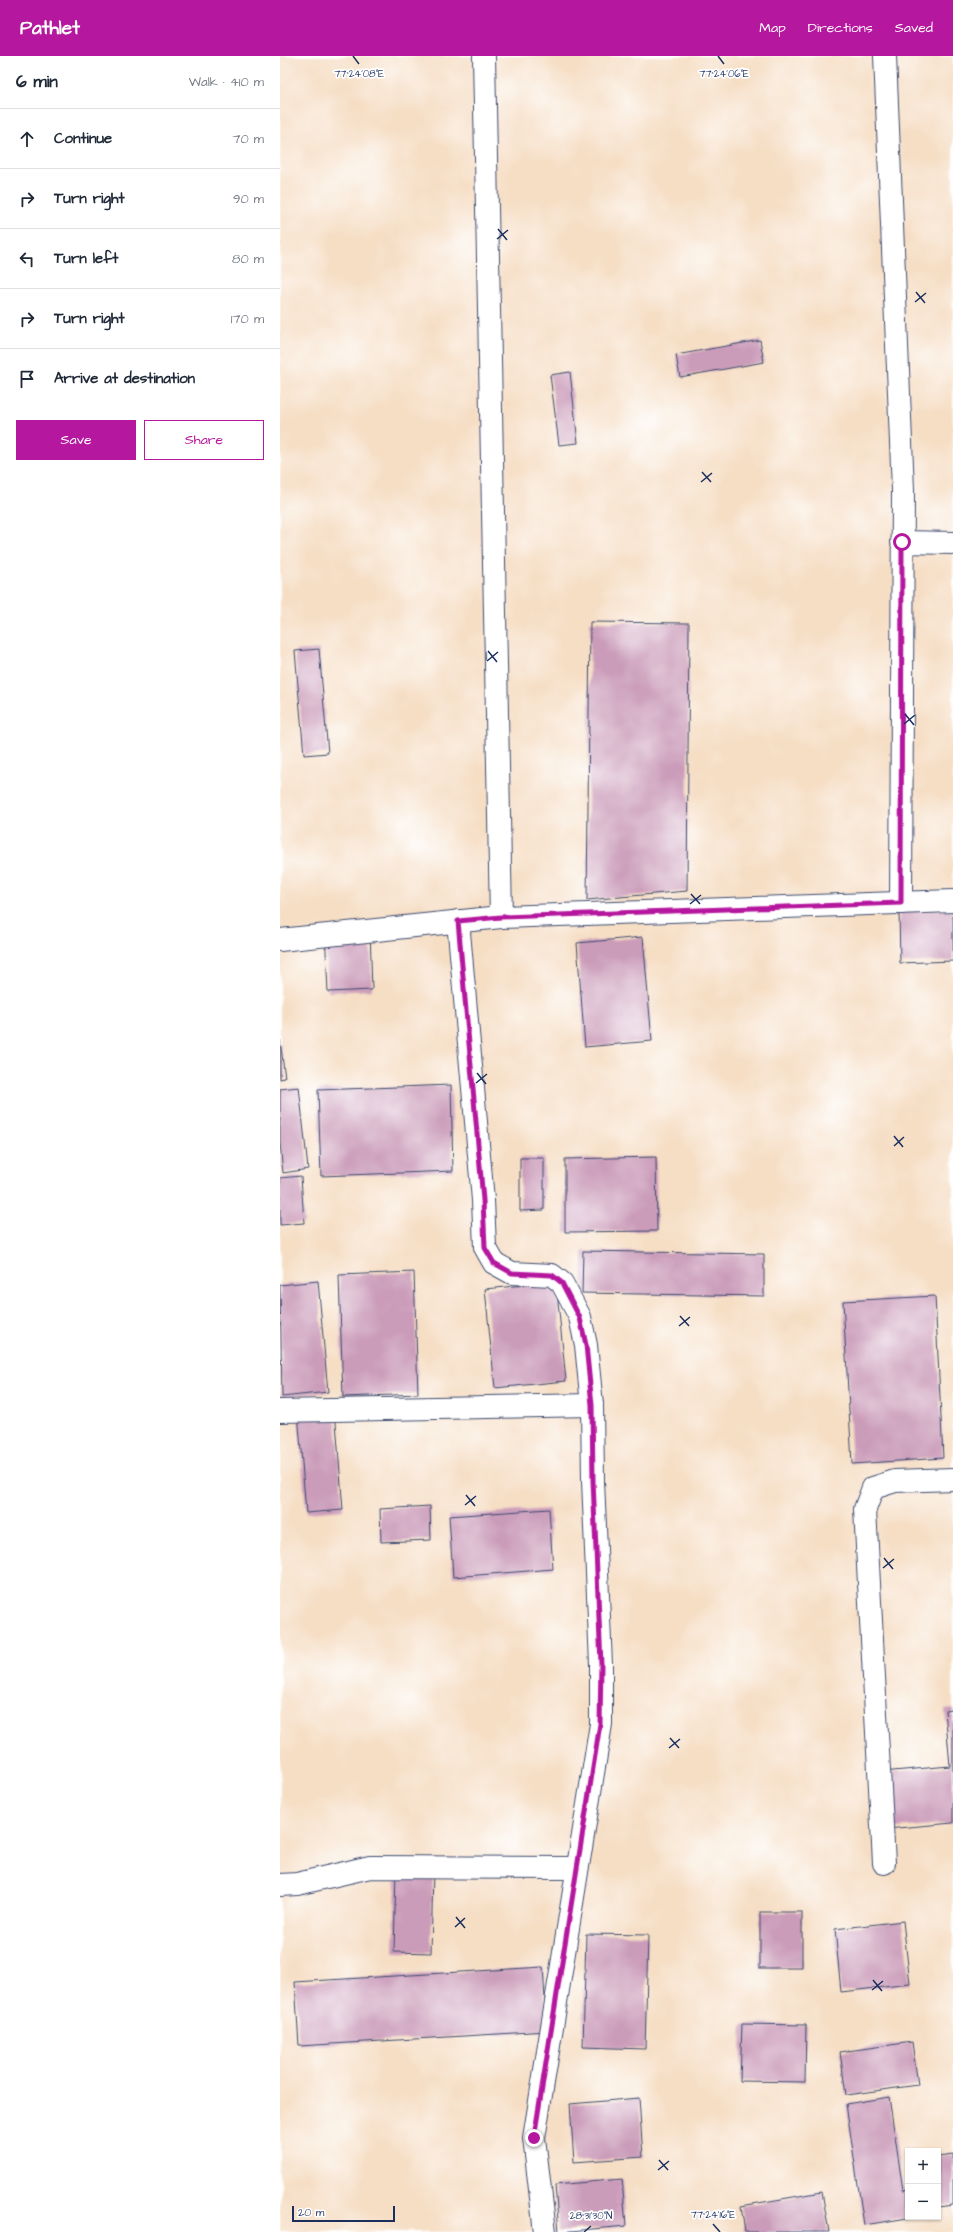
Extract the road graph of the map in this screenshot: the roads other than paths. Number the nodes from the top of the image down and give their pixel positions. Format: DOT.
graph roads {
  1 [pos="484,56"];
  2 [pos="885,56"];
  3 [pos="902,542"];
  4 [pos="953,543"];
  5 [pos="953,901"];
  6 [pos="901,903"];
  7 [pos="501,917"];
  8 [pos="458,921"];
  9 [pos="280,940"];
  10 [pos="592,1405"];
  11 [pos="280,1411"];
  12 [pos="953,1479"];
  13 [pos="884,1863"];
  14 [pos="576,1868"];
  15 [pos="280,1885"];
  16 [pos="545,2232"];
  1 -- 7 [label="street"];
  2 -- 3 [label="street"];
  3 -- 4 [label="street"];
  3 -- 6 [label="street"];
  5 -- 6 [label="street"];
  6 -- 7 [label="street"];
  7 -- 8 [label="street"];
  8 -- 9 [label="street"];
  8 -- 10 [label="street"];
  10 -- 11 [label="street"];
  10 -- 14 [label="street"];
  12 -- 13 [label="street"];
  14 -- 15 [label="street"];
  14 -- 16 [label="street"];
}
